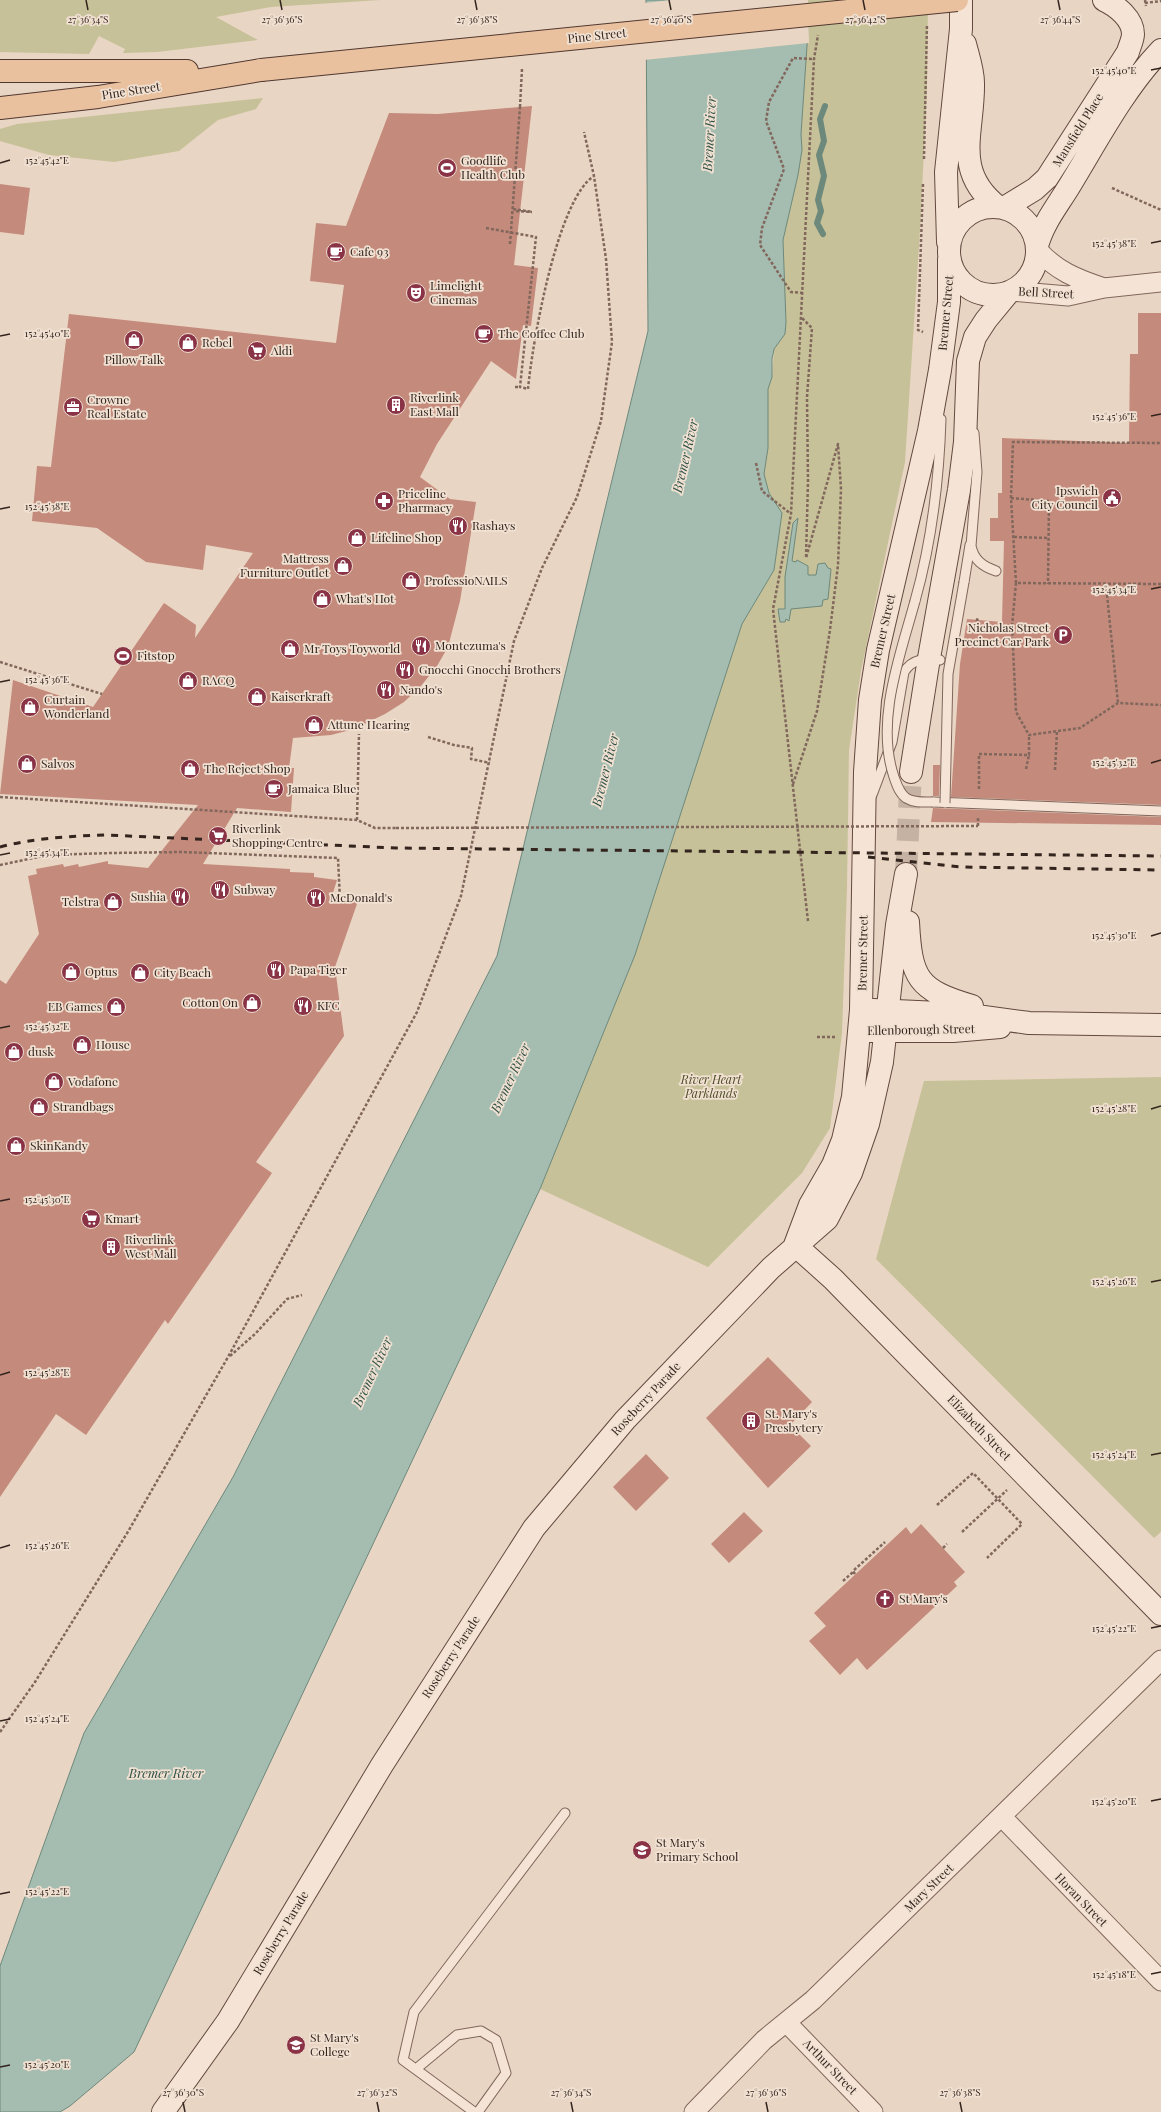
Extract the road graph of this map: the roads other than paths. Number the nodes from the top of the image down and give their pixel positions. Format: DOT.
graph roads {
  1 [pos="957,0"];
  2 [pos="961,0"];
  3 [pos="1104,0"];
  4 [pos="961,29"];
  5 [pos="1161,50"];
  6 [pos="261,70"];
  7 [pos="0,71"];
  8 [pos="0,108"];
  9 [pos="1000,207"];
  10 [pos="1037,248"];
  11 [pos="949,254"];
  12 [pos="1161,282"];
  13 [pos="1104,288"];
  14 [pos="1010,292"];
  15 [pos="943,348"];
  16 [pos="965,386"];
  17 [pos="971,536"];
  18 [pos="996,571"];
  19 [pos="934,659"];
  20 [pos="911,772"];
  21 [pos="949,803"];
  22 [pos="1161,811"];
  23 [pos="864,822"];
  24 [pos="861,1020"];
  25 [pos="886,1021"];
  26 [pos="1029,1023"];
  27 [pos="1161,1025"];
  28 [pos="795,1245"];
  29 [pos="1161,1614"];
  30 [pos="1161,1660"];
  31 [pos="564,1814"];
  32 [pos="1002,1817"];
  33 [pos="1161,1982"];
  34 [pos="786,2022"];
  35 [pos="416,2069"];
  36 [pos="163,2112"];
  37 [pos="474,2112"];
  38 [pos="478,2112"];
  39 [pos="694,2112"];
  40 [pos="873,2112"];
  1 -- 6 [label="main road, Pine Street, bridge"];
  2 -- 4 [label="street, Bremer Street"];
  3 -- 9 [label="street, Mansfield Place"];
  4 -- 9 [label="street, Bremer Street"];
  4 -- 11 [label="street, Bremer Street"];
  5 -- 10 [label="street, Mansfield Place"];
  6 -- 7 [label="main road, Pine Street"];
  6 -- 8 [label="main road, Pine Street"];
  9 -- 10 [label="street"];
  9 -- 11 [label="street"];
  10 -- 13 [label="street, Bell Street"];
  10 -- 14 [label="street"];
  11 -- 14 [label="street"];
  11 -- 15 [label="street, Bremer Street"];
  12 -- 13 [label="street, Bell Street"];
  13 -- 14 [label="street, Bell Street"];
  14 -- 16 [label="street"];
  15 -- 21 [label="lane, bridge"];
  15 -- 23 [label="street, Bremer Street"];
  16 -- 17 [label="lane"];
  16 -- 19 [label="street"];
  17 -- 18 [label="lane"];
  17 -- 21 [label="lane, bridge"];
  19 -- 20 [label="street"];
  19 -- 23 [label="lane"];
  21 -- 22 [label="lane"];
  23 -- 24 [label="street, Bremer Street"];
  24 -- 25 [label="street, Ellenborough Street"];
  24 -- 28 [label="street, Bremer Street"];
  25 -- 26 [label="street, Ellenborough Street"];
  25 -- 26 [label="street, Ellenborough Street"];
  25 -- 28 [label="street"];
  26 -- 27 [label="street, Ellenborough Street"];
  28 -- 29 [label="street, Elizabeth Street"];
  28 -- 36 [label="street, Roseberry Parade"];
  30 -- 32 [label="street, Mary Street"];
  31 -- 35 [label="lane"];
  32 -- 33 [label="street, Horan Street"];
  32 -- 34 [label="street, Mary Street"];
  34 -- 39 [label="street, Mary Street"];
  34 -- 40 [label="street, Arthur Street"];
  35 -- 37 [label="lane"];
  35 -- 38 [label="lane"];
}
